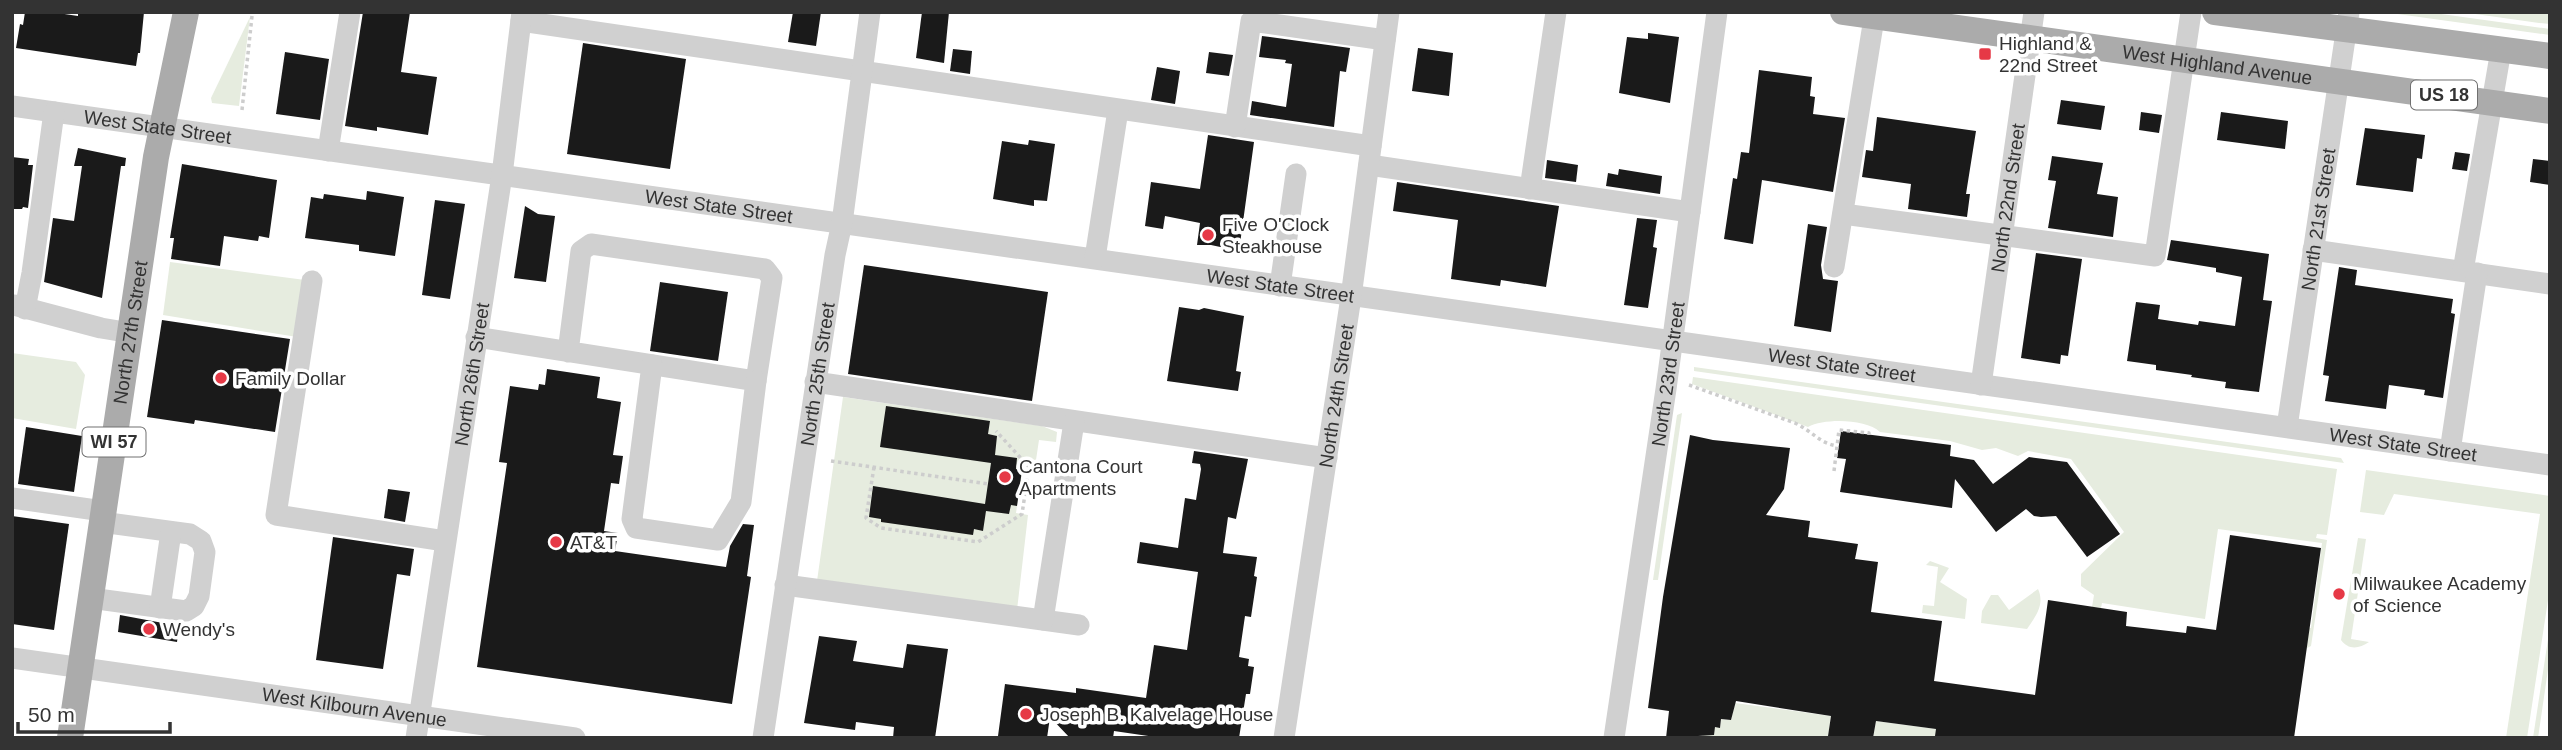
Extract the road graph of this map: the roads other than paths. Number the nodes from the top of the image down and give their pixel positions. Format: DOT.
graph roads {
  1 [pos="186,12"];
  2 [pos="350,12"];
  3 [pos="870,12"];
  4 [pos="1389,12"];
  5 [pos="1556,12"];
  6 [pos="1717,12"];
  7 [pos="1843,12"];
  8 [pos="2034,12"];
  9 [pos="2191,12"];
  10 [pos="2215,12"];
  11 [pos="1874,14"];
  12 [pos="521,17"];
  13 [pos="2347,21"];
  14 [pos="2030,39"];
  15 [pos="1385,40"];
  16 [pos="2501,50"];
  17 [pos="2550,56"];
  18 [pos="2186,60"];
  19 [pos="861,72"];
  20 [pos="2339,80"];
  21 [pos="2491,102"];
  22 [pos="12,106"];
  23 [pos="1118,110"];
  24 [pos="2550,111"];
  25 [pos="54,112"];
  26 [pos="163,127"];
  27 [pos="1235,127"];
  28 [pos="328,151"];
  29 [pos="1370,155"];
  30 [pos="502,174"];
  31 [pos="1296,174"];
  32 [pos="1530,189"];
  33 [pos="1690,212"];
  34 [pos="1843,214"];
  35 [pos="842,223"];
  36 [pos="2001,235"];
  37 [pos="2313,250"];
  38 [pos="1095,258"];
  39 [pos="1834,267"];
  40 [pos="2470,272"];
  41 [pos="312,281"];
  42 [pos="2550,284"];
  43 [pos="1280,286"];
  44 [pos="1351,297"];
  45 [pos="19,307"];
  46 [pos="131,333"];
  47 [pos="476,337"];
  48 [pos="1672,342"];
  49 [pos="568,352"];
  50 [pos="652,365"];
  51 [pos="757,381"];
  52 [pos="815,383"];
  53 [pos="1981,385"];
  54 [pos="1074,422"];
  55 [pos="2287,427"];
  56 [pos="2450,452"];
  57 [pos="1327,458"];
  58 [pos="2550,466"];
  59 [pos="12,498"];
  60 [pos="102,516"];
  61 [pos="171,532"];
  62 [pos="445,541"];
  63 [pos="785,585"];
  64 [pos="90,598"];
  65 [pos="160,608"];
  66 [pos="1043,620"];
  67 [pos="1079,625"];
  68 [pos="12,658"];
  69 [pos="80,668"];
  70 [pos="419,715"];
  71 [pos="70,738"];
  72 [pos="416,738"];
  73 [pos="575,738"];
  74 [pos="763,738"];
  75 [pos="1284,738"];
  76 [pos="1614,738"];
  1 -- 26 [label="main road, North 27th Street / WI 57"];
  2 -- 28 [label="street"];
  3 -- 19 [label="street, North 25th Street"];
  4 -- 15 [label="street, North 24th Street"];
  5 -- 32 [label="street"];
  6 -- 33 [label="street, North 23rd Street"];
  7 -- 11 [label="main road, West Highland Avenue / US 18"];
  8 -- 14 [label="street, North 22nd Street"];
  9 -- 18 [label="street"];
  10 -- 13 [label="main road"];
  11 -- 14 [label="main road, West Highland Avenue / US 18"];
  11 -- 34 [label="street"];
  12 -- 19 [label="street"];
  12 -- 30 [label="street, North 26th Street"];
  13 -- 16 [label="main road"];
  13 -- 20 [label="street, North 21st Street"];
  14 -- 18 [label="main road, West Highland Avenue / US 18"];
  14 -- 36 [label="street, North 22nd Street"];
  15 -- 27 [label="street"];
  15 -- 29 [label="street, North 24th Street"];
  16 -- 17 [label="main road"];
  16 -- 21 [label="street"];
  18 -- 20 [label="main road, West Highland Avenue / US 18"];
  18 -- 36 [label="street"];
  19 -- 23 [label="street"];
  19 -- 35 [label="street, North 25th Street"];
  20 -- 21 [label="main road, West Highland Avenue / US 18"];
  20 -- 37 [label="street, North 21st Street"];
  21 -- 24 [label="main road, West Highland Avenue / US 18"];
  21 -- 40 [label="street"];
  22 -- 25 [label="street, West State Street"];
  23 -- 27 [label="street"];
  23 -- 38 [label="street"];
  25 -- 26 [label="street, West State Street"];
  25 -- 45 [label="street"];
  26 -- 28 [label="street, West State Street"];
  26 -- 46 [label="main road, North 27th Street / WI 57"];
  27 -- 29 [label="street"];
  28 -- 30 [label="street, West State Street"];
  29 -- 32 [label="street"];
  29 -- 44 [label="street, North 24th Street"];
  30 -- 35 [label="street, West State Street"];
  30 -- 47 [label="street, North 26th Street"];
  31 -- 43 [label="street"];
  32 -- 33 [label="street"];
  33 -- 48 [label="street, North 23rd Street"];
  34 -- 36 [label="street"];
  34 -- 39 [label="street"];
  35 -- 38 [label="street, West State Street"];
  35 -- 52 [label="street, North 25th Street"];
  36 -- 53 [label="street, North 22nd Street"];
  37 -- 40 [label="street"];
  37 -- 55 [label="street, North 21st Street"];
  38 -- 43 [label="street, West State Street"];
  40 -- 42 [label="street"];
  40 -- 56 [label="street"];
  41 -- 62 [label="street"];
  43 -- 44 [label="street, West State Street"];
  44 -- 48 [label="street, West State Street"];
  44 -- 57 [label="street, North 24th Street"];
  45 -- 46 [label="street"];
  46 -- 60 [label="main road, North 27th Street / WI 57"];
  47 -- 49 [label="street"];
  47 -- 62 [label="street, North 26th Street"];
  48 -- 53 [label="street, West State Street"];
  48 -- 76 [label="street, North 23rd Street"];
  49 -- 50 [label="street"];
  49 -- 51 [label="street"];
  50 -- 51 [label="street"];
  50 -- 51 [label="street"];
  52 -- 54 [label="street"];
  52 -- 63 [label="street, North 25th Street"];
  53 -- 55 [label="street, West State Street"];
  54 -- 57 [label="street"];
  54 -- 66 [label="street"];
  55 -- 56 [label="street, West State Street"];
  56 -- 58 [label="street, West State Street"];
  57 -- 75 [label="street, North 24th Street"];
  59 -- 60 [label="street"];
  60 -- 61 [label="street"];
  60 -- 64 [label="main road, North 27th Street / WI 57"];
  61 -- 65 [label="street"];
  61 -- 65 [label="street"];
  62 -- 70 [label="street, North 26th Street"];
  63 -- 66 [label="street"];
  63 -- 74 [label="street, North 25th Street"];
  64 -- 65 [label="street"];
  64 -- 69 [label="main road, North 27th Street / WI 57"];
  66 -- 67 [label="street"];
  68 -- 69 [label="street, West Kilbourn Avenue"];
  69 -- 70 [label="street, West Kilbourn Avenue"];
  69 -- 71 [label="main road, North 27th Street / WI 57"];
  70 -- 72 [label="street, North 26th Street"];
  70 -- 73 [label="street, West Kilbourn Avenue"];
}
